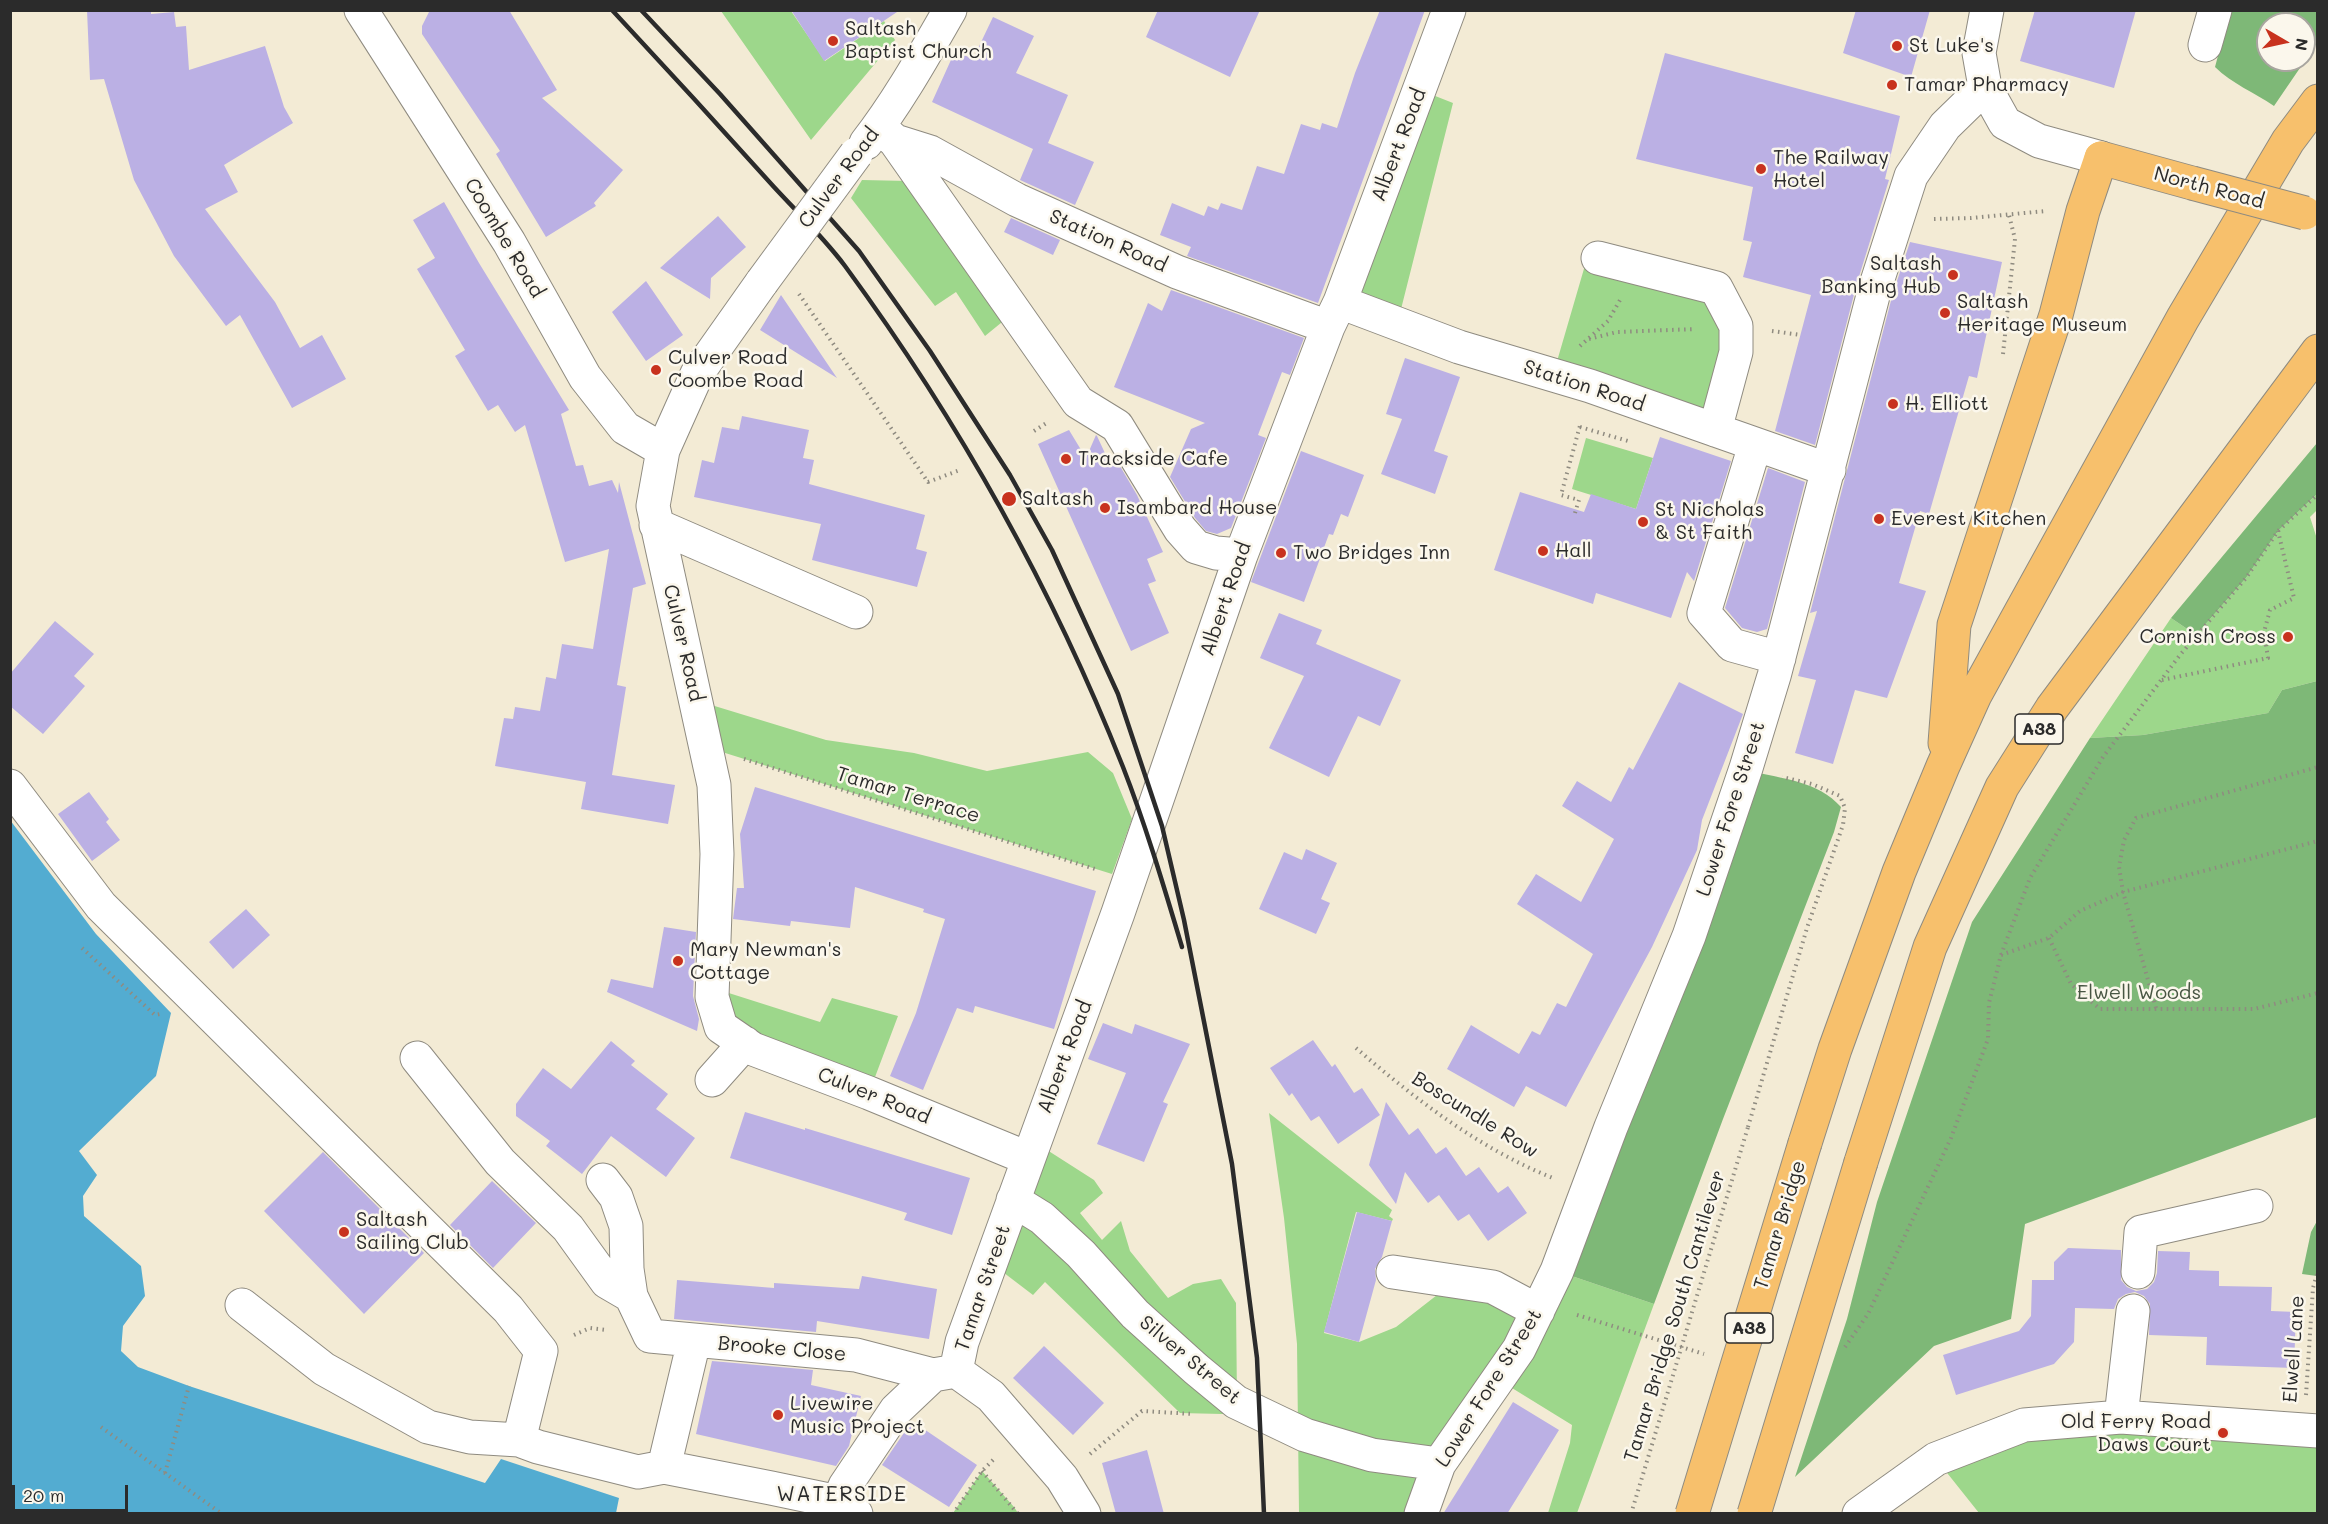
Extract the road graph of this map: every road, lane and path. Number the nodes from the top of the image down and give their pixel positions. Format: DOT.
graph roads {
  1 [pos="361,10"];
  2 [pos="950,10"];
  3 [pos="1449,10"];
  4 [pos="1987,10"];
  5 [pos="2215,10"];
  6 [pos="2205,45"];
  7 [pos="1985,87"];
  8 [pos="2318,101"];
  9 [pos="887,134"];
  10 [pos="2101,158"];
  11 [pos="2088,196"];
  12 [pos="2009,215"];
  13 [pos="2313,218"];
  14 [pos="1897,219"];
  15 [pos="1598,258"];
  16 [pos="1636,267"];
  17 [pos="769,272"];
  18 [pos="1334,315"];
  19 [pos="1736,326"];
  20 [pos="1588,339"];
  21 [pos="2318,351"];
  22 [pos="2005,363"];
  23 [pos="1553,375"];
  24 [pos="1590,386"];
  25 [pos="1580,427"];
  26 [pos="1715,430"];
  27 [pos="1630,442"];
  28 [pos="1755,445"];
  29 [pos="663,450"];
  30 [pos="960,470"];
  31 [pos="1828,470"];
  32 [pos="2318,494"];
  33 [pos="1575,513"];
  34 [pos="656,525"];
  35 [pos="2278,531"];
  36 [pos="1240,555"];
  37 [pos="856,612"];
  38 [pos="1779,658"];
  39 [pos="2162,680"];
  40 [pos="706,747"];
  41 [pos="1943,766"];
  42 [pos="2318,767"];
  43 [pos="1746,768"];
  44 [pos="10,786"];
  45 [pos="2318,841"];
  46 [pos="1102,871"];
  47 [pos="2123,892"];
  48 [pos="2049,938"];
  49 [pos="2001,955"];
  50 [pos="2318,993"];
  51 [pos="2156,1008"];
  52 [pos="745,1044"];
  53 [pos="1356,1048"];
  54 [pos="417,1058"];
  55 [pos="712,1080"];
  56 [pos="1027,1158"];
  57 [pos="603,1180"];
  58 [pos="1587,1192"];
  59 [pos="1013,1200"];
  60 [pos="2256,1206"];
  61 [pos="2318,1271"];
  62 [pos="1394,1272"];
  63 [pos="2138,1272"];
  64 [pos="631,1296"];
  65 [pos="242,1305"];
  66 [pos="1540,1307"];
  67 [pos="2133,1311"];
  68 [pos="650,1336"];
  69 [pos="694,1341"];
  70 [pos="1844,1348"];
  71 [pos="541,1351"];
  72 [pos="1707,1355"];
  73 [pos="944,1373"];
  74 [pos="189,1386"];
  75 [pos="1202,1414"];
  76 [pos="2121,1417"];
  77 [pos="101,1427"];
  78 [pos="1021,1431"];
  79 [pos="2311,1431"];
  80 [pos="519,1440"];
  81 [pos="1440,1464"];
  82 [pos="664,1467"];
  83 [pos="982,1471"];
  84 [pos="165,1473"];
  85 [pos="1062,1478"];
  86 [pos="847,1508"];
  87 [pos="222,1514"];
  88 [pos="953,1514"];
  89 [pos="1018,1514"];
  90 [pos="1084,1514"];
  91 [pos="1421,1514"];
  92 [pos="1630,1514"];
  93 [pos="1692,1514"];
  94 [pos="1754,1514"];
  95 [pos="1859,1514"];
  1 -- 29 [label="street, Coombe Road"];
  2 -- 9 [label="street, Culver Road"];
  3 -- 18 [label="street, Albert Road"];
  4 -- 7 [label="street"];
  5 -- 6 [label="street"];
  7 -- 10 [label="street"];
  7 -- 14 [label="street, Lower Fore Street"];
  8 -- 41 [label="main road, A38"];
  9 -- 17 [label="street, Culver Road, bridge"];
  9 -- 18 [label="street, Station Road"];
  9 -- 36 [label="street"];
  10 -- 11 [label="main road, A38"];
  10 -- 13 [label="main road, North Road, bridge"];
  11 -- 12 [label="path"];
  11 -- 41 [label="main road, A38"];
  12 -- 14 [label="path"];
  12 -- 22 [label="path"];
  14 -- 31 [label="street, Lower Fore Street"];
  15 -- 16 [label="street"];
  16 -- 19 [label="street"];
  16 -- 20 [label="path"];
  17 -- 29 [label="street, Culver Road"];
  17 -- 30 [label="path"];
  18 -- 23 [label="street, Station Road"];
  18 -- 36 [label="street, Albert Road"];
  19 -- 20 [label="path"];
  19 -- 26 [label="street"];
  20 -- 23 [label="path"];
  21 -- 94 [label="main road, A38, bridge"];
  23 -- 24 [label="street, Station Road"];
  24 -- 25 [label="path"];
  24 -- 26 [label="street, Station Road"];
  25 -- 27 [label="path"];
  25 -- 33 [label="path"];
  26 -- 28 [label="street, Station Road"];
  28 -- 31 [label="street, Station Road"];
  28 -- 38 [label="street"];
  29 -- 34 [label="street, Culver Road"];
  31 -- 38 [label="street, Lower Fore Street"];
  32 -- 35 [label="path"];
  34 -- 37 [label="street"];
  34 -- 40 [label="street, Culver Road"];
  35 -- 39 [label="path"];
  35 -- 39 [label="path"];
  36 -- 56 [label="street, Albert Road"];
  38 -- 43 [label="street, Lower Fore Street"];
  39 -- 49 [label="path"];
  40 -- 46 [label="path, Tamar Terrace"];
  40 -- 52 [label="street, Culver Road"];
  41 -- 93 [label="main road, Tamar Bridge / A38, bridge"];
  42 -- 47 [label="path"];
  43 -- 58 [label="street, Lower Fore Street"];
  43 -- 92 [label="path, Tamar Bridge South Cantilever, bridge"];
  44 -- 71 [label="street"];
  45 -- 47 [label="path"];
  47 -- 48 [label="path"];
  47 -- 51 [label="path"];
  48 -- 49 [label="path"];
  48 -- 51 [label="path"];
  49 -- 70 [label="path"];
  50 -- 51 [label="path"];
  52 -- 55 [label="street"];
  52 -- 56 [label="street, Culver Road"];
  53 -- 58 [label="path, Boscundle Row"];
  54 -- 64 [label="street"];
  56 -- 59 [label="street, Tamar Street"];
  57 -- 64 [label="street"];
  58 -- 66 [label="street, Lower Fore Street"];
  59 -- 73 [label="street, Tamar Street"];
  59 -- 81 [label="street, Silver Street"];
  60 -- 63 [label="street"];
  61 -- 79 [label="path, Elwell Lane"];
  62 -- 66 [label="street"];
  64 -- 68 [label="street"];
  65 -- 80 [label="street"];
  66 -- 72 [label="path"];
  66 -- 81 [label="street, Lower Fore Street"];
  67 -- 76 [label="street"];
  68 -- 69 [label="street, Brooke Close"];
  68 -- 71 [label="path"];
  69 -- 73 [label="street, Brooke Close"];
  69 -- 82 [label="street"];
  71 -- 80 [label="street"];
  73 -- 78 [label="street, Tamar Street"];
  73 -- 86 [label="street"];
  74 -- 84 [label="path"];
  75 -- 85 [label="path"];
  76 -- 79 [label="street"];
  76 -- 95 [label="street"];
  77 -- 84 [label="path"];
  78 -- 83 [label="path"];
  78 -- 85 [label="street, Tamar Street"];
  80 -- 82 [label="street"];
  81 -- 91 [label="street, Lower Fore Street"];
  82 -- 86 [label="street"];
  83 -- 88 [label="path"];
  83 -- 89 [label="path"];
  84 -- 87 [label="path"];
  85 -- 90 [label="street, Tamar Street"];
}
